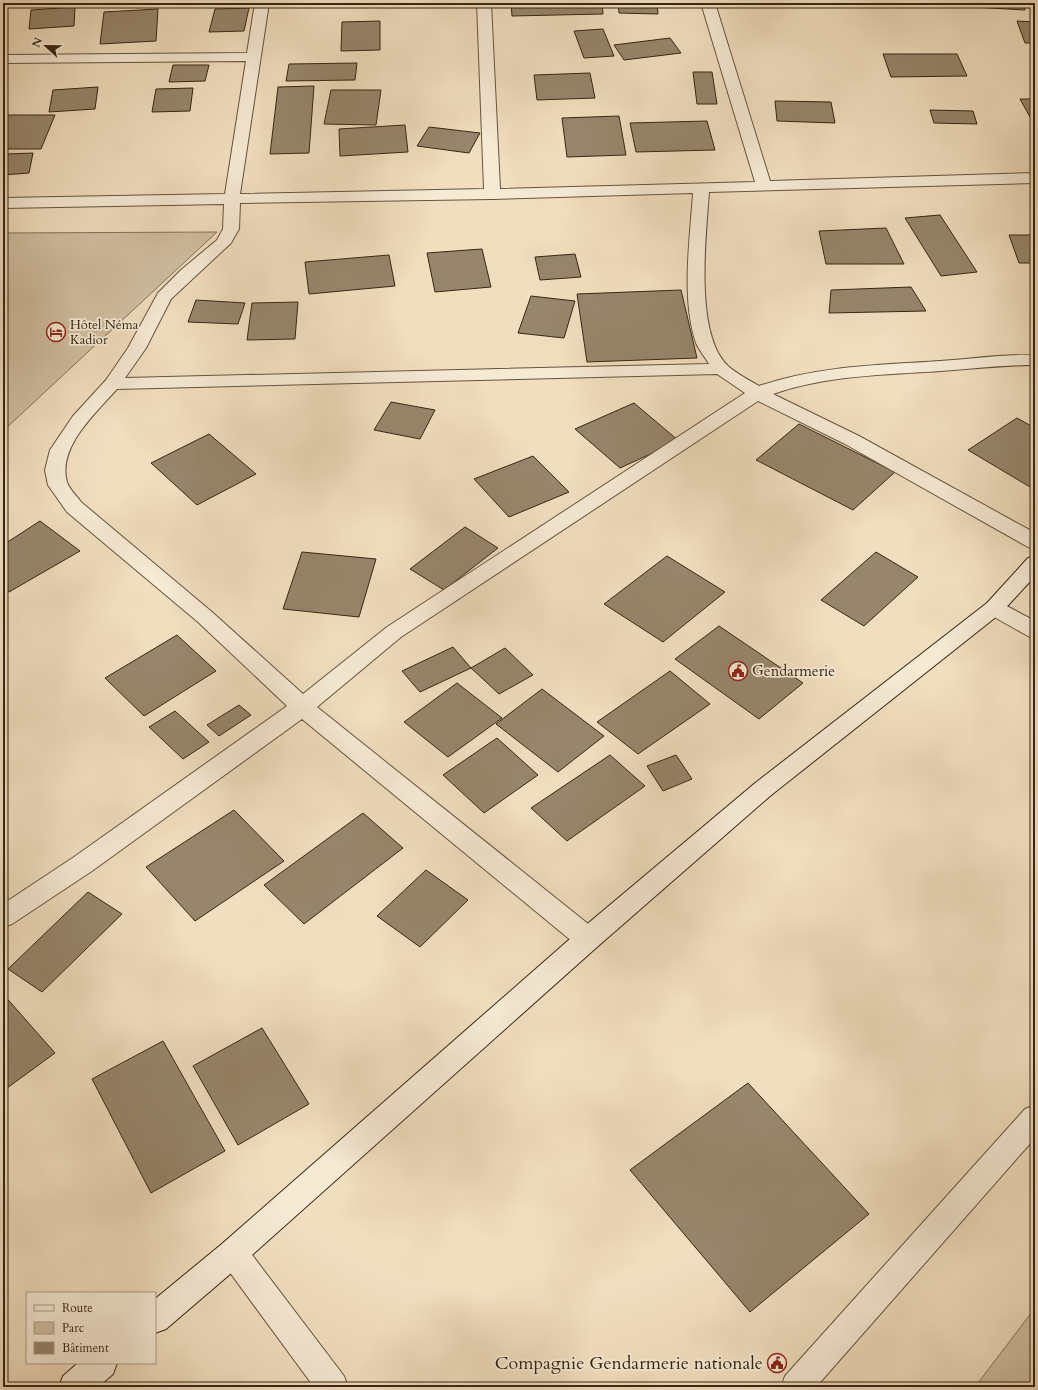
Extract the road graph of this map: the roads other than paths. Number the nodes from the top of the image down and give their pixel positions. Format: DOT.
graph roads {
  1 [pos="262,3"];
  2 [pos="484,3"];
  3 [pos="708,3"];
  4 [pos="254,57"];
  5 [pos="3,59"];
  6 [pos="1035,178"];
  7 [pos="763,184"];
  8 [pos="701,188"];
  9 [pos="492,194"];
  10 [pos="232,198"];
  11 [pos="3,203"];
  12 [pos="1035,360"];
  13 [pos="721,369"];
  14 [pos="112,384"];
  15 [pos="757,393"];
  16 [pos="1035,542"];
  17 [pos="1035,563"];
  18 [pos="994,608"];
  19 [pos="1035,631"];
  20 [pos="302,707"];
  21 [pos="3,917"];
  22 [pos="588,939"];
  23 [pos="1035,1118"];
  24 [pos="233,1252"];
  25 [pos="156,1317"];
  26 [pos="101,1364"];
  27 [pos="74,1387"];
  28 [pos="333,1387"];
  29 [pos="796,1387"];
  1 -- 4 [label="street"];
  2 -- 9 [label="street"];
  3 -- 7 [label="street"];
  4 -- 5 [label="street"];
  4 -- 10 [label="street"];
  6 -- 7 [label="street"];
  7 -- 8 [label="street"];
  8 -- 9 [label="street"];
  8 -- 13 [label="street"];
  9 -- 10 [label="street"];
  10 -- 11 [label="street"];
  10 -- 14 [label="street"];
  12 -- 15 [label="street"];
  13 -- 14 [label="street"];
  13 -- 15 [label="street"];
  14 -- 20 [label="street"];
  15 -- 16 [label="street"];
  15 -- 20 [label="street"];
  17 -- 18 [label="street"];
  18 -- 19 [label="street"];
  18 -- 22 [label="street"];
  20 -- 21 [label="street"];
  20 -- 22 [label="street"];
  22 -- 24 [label="street"];
  23 -- 29 [label="street"];
  24 -- 25 [label="street"];
  24 -- 28 [label="street"];
  26 -- 27 [label="street"];
}
